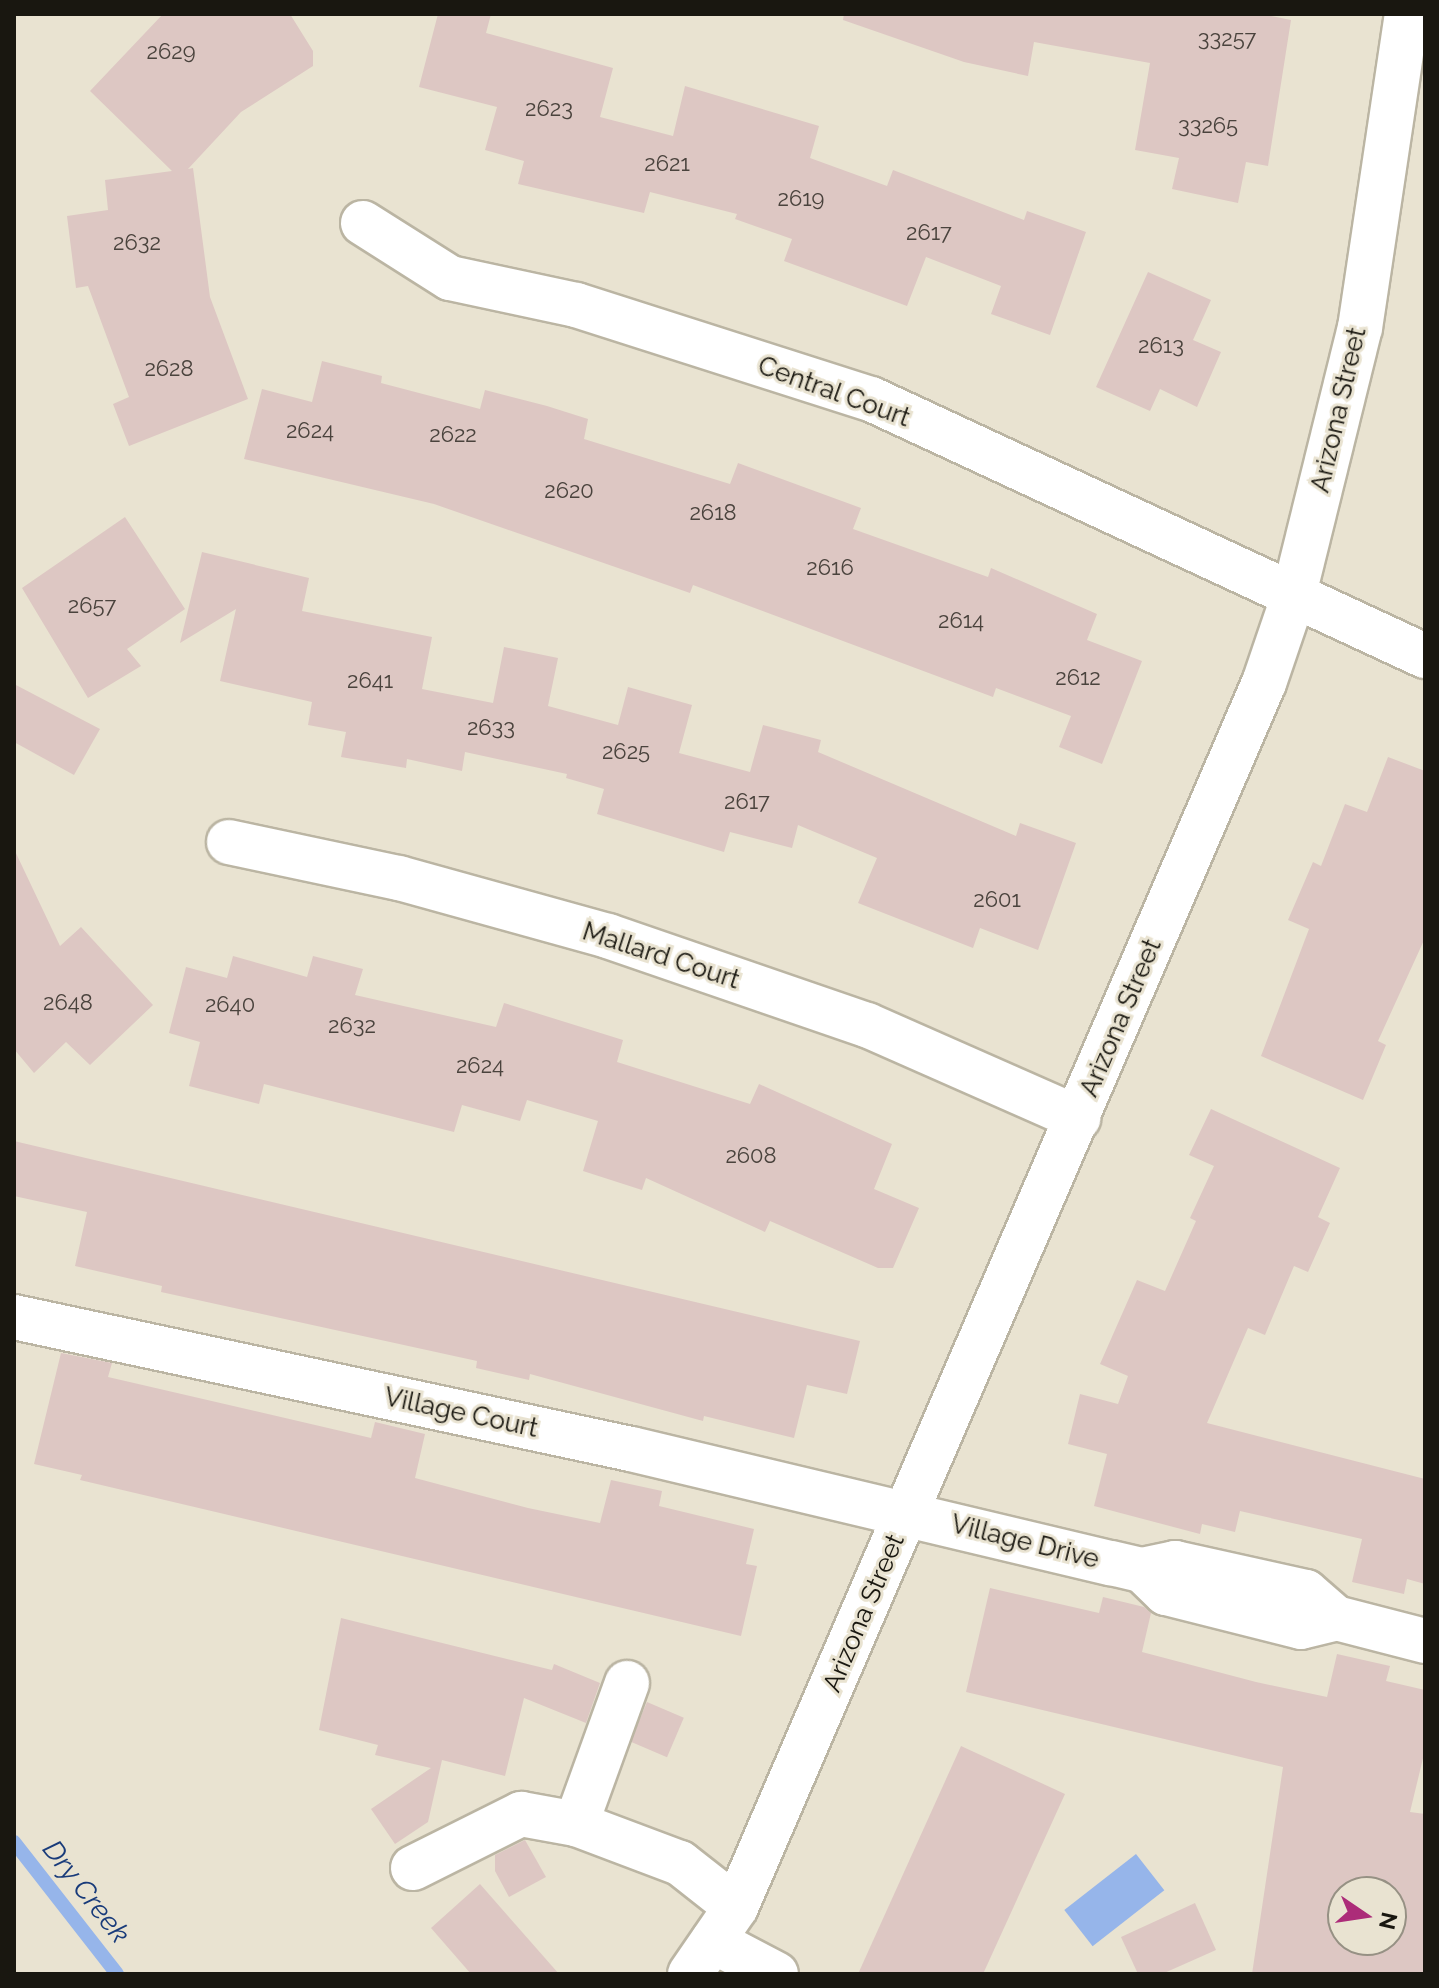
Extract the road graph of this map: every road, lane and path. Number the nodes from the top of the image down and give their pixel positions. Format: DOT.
graph roads {
  1 [pos="1407,14"];
  2 [pos="363,223"];
  3 [pos="1293,598"];
  4 [pos="1425,656"];
  5 [pos="229,842"];
  6 [pos="1078,1118"];
  7 [pos="14,1317"];
  8 [pos="907,1515"];
  9 [pos="1425,1641"];
  10 [pos="627,1683"];
  11 [pos="576,1824"];
  12 [pos="413,1868"];
  13 [pos="713,1941"];
  14 [pos="776,1974"];
  1 -- 3 [label="street, Arizona Street"];
  2 -- 3 [label="street, Central Court"];
  3 -- 4 [label="street, Central Court"];
  3 -- 6 [label="street, Arizona Street"];
  5 -- 6 [label="street, Mallard Court"];
  6 -- 8 [label="street, Arizona Street"];
  7 -- 8 [label="street, Village Court"];
  8 -- 9 [label="street, Village Drive"];
  8 -- 13 [label="street, Arizona Street"];
  10 -- 11 [label="street"];
  11 -- 12 [label="street"];
  11 -- 13 [label="street"];
  13 -- 14 [label="street"];
}
